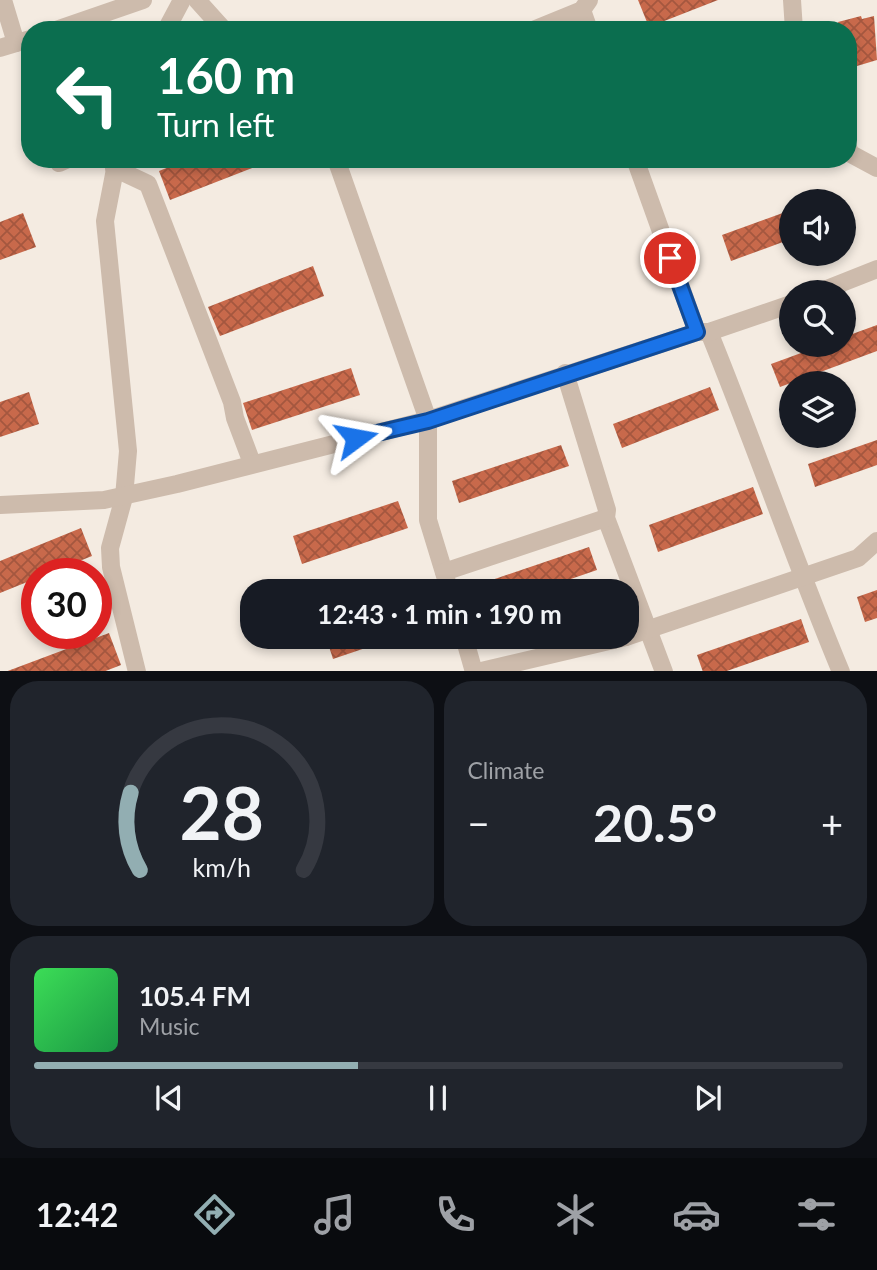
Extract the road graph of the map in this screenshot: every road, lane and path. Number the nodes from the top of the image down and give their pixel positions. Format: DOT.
graph roads {
  1 [pos="3,0"];
  2 [pos="144,0"];
  3 [pos="182,0"];
  4 [pos="197,0"];
  5 [pos="792,0"];
  6 [pos="586,5"];
  7 [pos="82,21"];
  8 [pos="171,21"];
  9 [pos="216,21"];
  10 [pos="552,21"];
  11 [pos="793,21"];
  12 [pos="15,43"];
  13 [pos="857,158"];
  14 [pos="115,168"];
  15 [pos="122,168"];
  16 [pos="339,168"];
  17 [pos="639,168"];
  18 [pos="877,168"];
  19 [pos="877,268"];
  20 [pos="848,280"];
  21 [pos="779,308"];
  22 [pos="703,332"];
  23 [pos="565,373"];
  24 [pos="428,421"];
  25 [pos="252,463"];
  26 [pos="124,497"];
  27 [pos="0,505"];
  28 [pos="606,518"];
  29 [pos="877,541"];
  30 [pos="444,572"];
  31 [pos="801,578"];
  32 [pos="446,579"];
  33 [pos="650,632"];
  34 [pos="639,634"];
  35 [pos="468,649"];
  36 [pos="573,649"];
  37 [pos="135,670"];
  38 [pos="475,671"];
  39 [pos="664,671"];
  40 [pos="841,671"];
  1 -- 12 [label="street"];
  2 -- 7 [label="street"];
  3 -- 8 [label="street"];
  4 -- 9 [label="street"];
  5 -- 11 [label="street"];
  6 -- 10 [label="street"];
  13 -- 18 [label="street"];
  14 -- 26 [label="street"];
  15 -- 25 [label="street"];
  16 -- 24 [label="street"];
  17 -- 22 [label="street"];
  19 -- 20 [label="street"];
  21 -- 22 [label="street"];
  22 -- 23 [label="street"];
  22 -- 31 [label="street"];
  23 -- 24 [label="street"];
  23 -- 28 [label="street"];
  24 -- 25 [label="street"];
  24 -- 30 [label="street"];
  25 -- 26 [label="street"];
  26 -- 27 [label="street"];
  26 -- 37 [label="street"];
  28 -- 30 [label="street"];
  28 -- 33 [label="street"];
  29 -- 31 [label="street"];
  30 -- 32 [label="street"];
  31 -- 33 [label="street"];
  31 -- 40 [label="street"];
  33 -- 34 [label="street"];
  33 -- 39 [label="street"];
  35 -- 38 [label="street"];
  36 -- 38 [label="street"];
}
